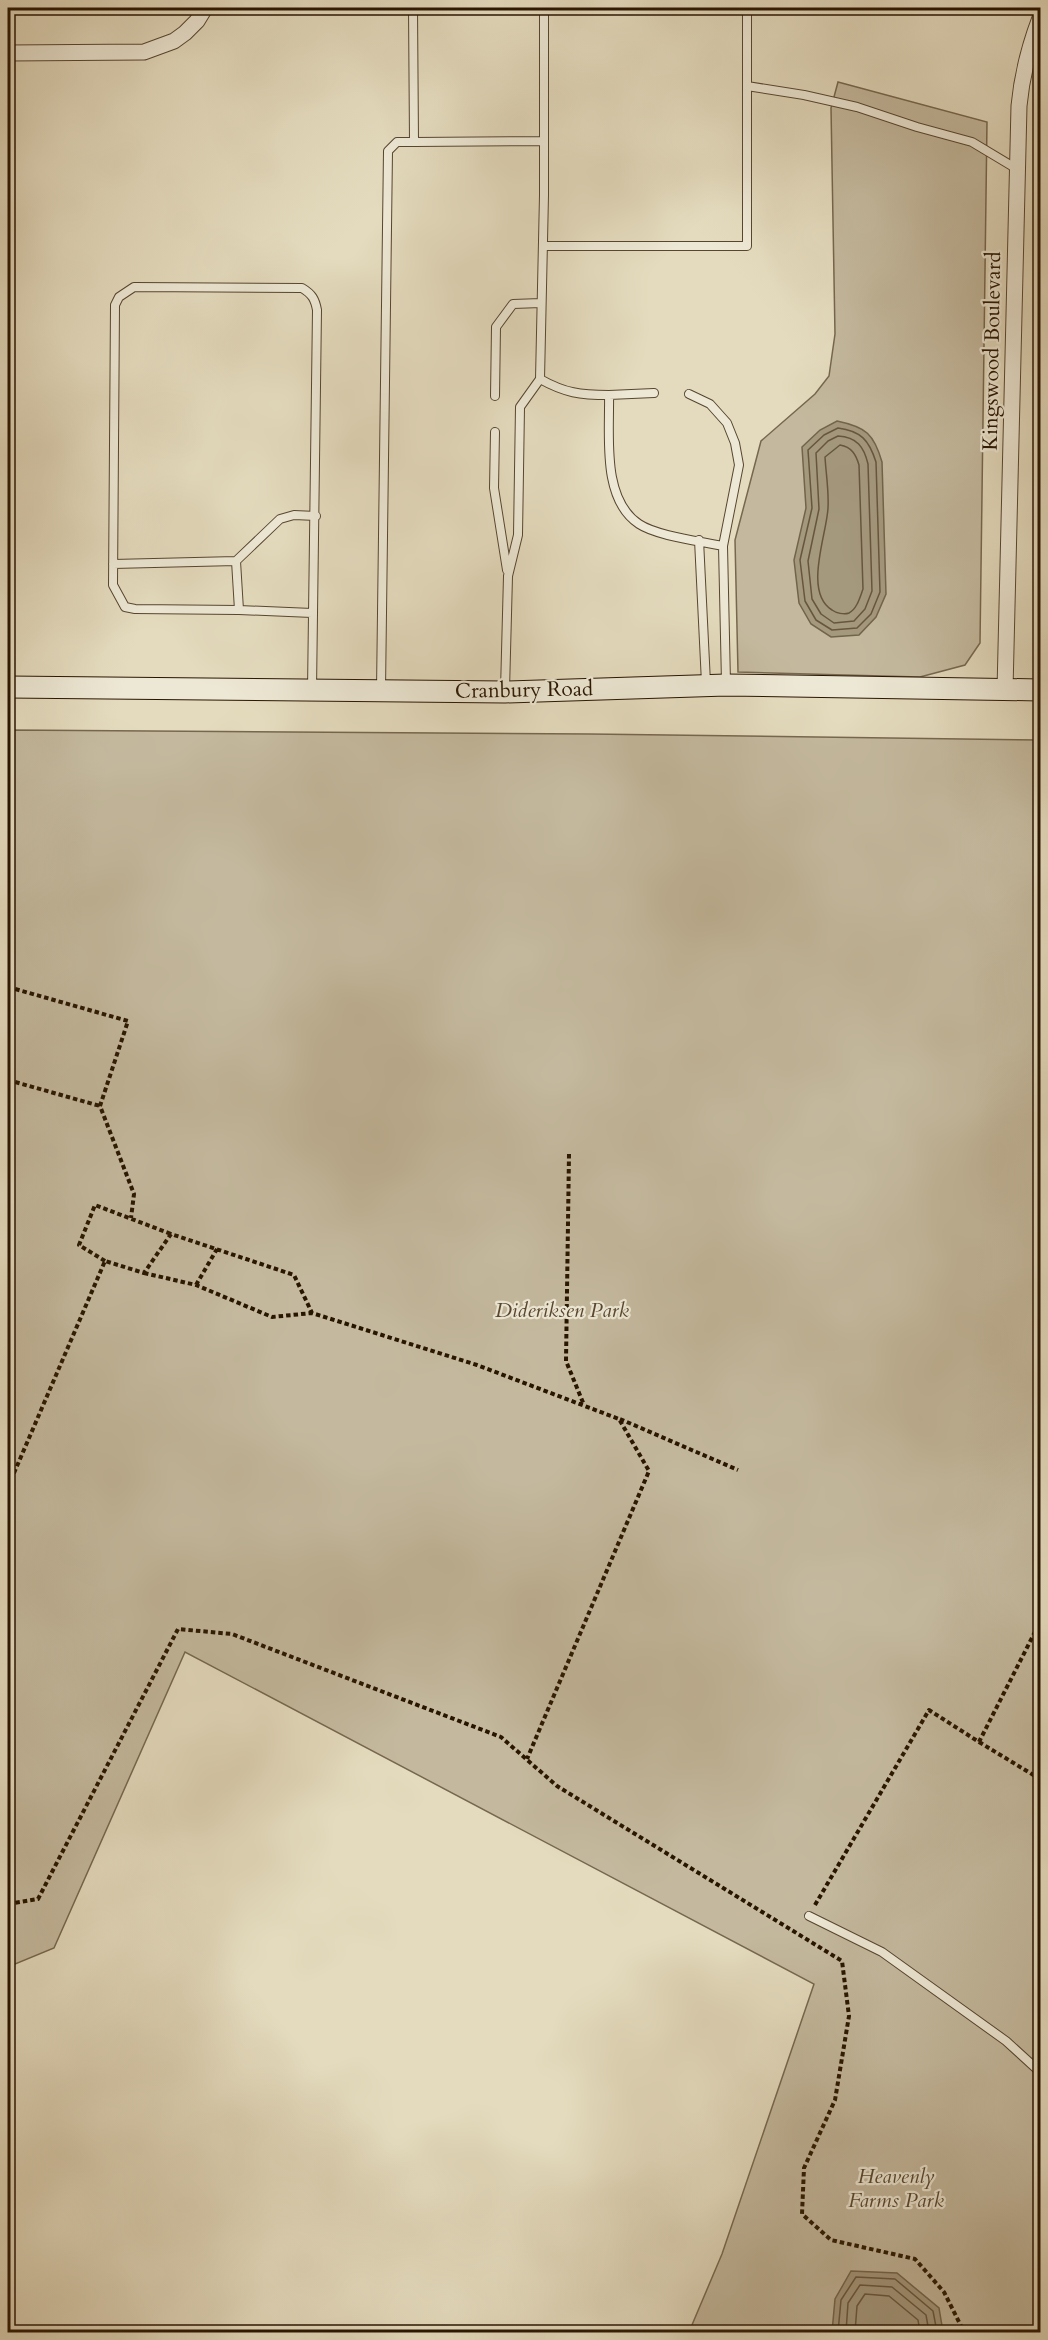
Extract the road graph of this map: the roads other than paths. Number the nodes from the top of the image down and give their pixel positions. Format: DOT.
graph roads {
  1 [pos="205,8"];
  2 [pos="413,8"];
  3 [pos="544,8"];
  4 [pos="747,8"];
  5 [pos="1041,18"];
  6 [pos="8,53"];
  7 [pos="747,86"];
  8 [pos="544,141"];
  9 [pos="414,142"];
  10 [pos="1017,169"];
  11 [pos="543,246"];
  12 [pos="542,303"];
  13 [pos="540,379"];
  14 [pos="654,393"];
  15 [pos="689,394"];
  16 [pos="609,395"];
  17 [pos="495,396"];
  18 [pos="495,432"];
  19 [pos="316,516"];
  20 [pos="699,540"];
  21 [pos="723,546"];
  22 [pos="236,561"];
  23 [pos="113,564"];
  24 [pos="508,576"];
  25 [pos="238,609"];
  26 [pos="312,613"];
  27 [pos="716,685"];
  28 [pos="8,687"];
  29 [pos="1005,690"];
  30 [pos="1041,690"];
  31 [pos="312,692"];
  32 [pos="381,692"];
  33 [pos="505,692"];
  34 [pos="809,1916"];
  35 [pos="1041,2072"];
  1 -- 6 [label="street"];
  2 -- 9 [label="lane"];
  3 -- 8 [label="lane"];
  4 -- 7 [label="lane"];
  5 -- 10 [label="street, Kingswood Boulevard"];
  7 -- 10 [label="lane"];
  7 -- 11 [label="lane"];
  8 -- 9 [label="lane"];
  8 -- 11 [label="lane"];
  9 -- 32 [label="lane"];
  10 -- 29 [label="street, Kingswood Boulevard"];
  11 -- 12 [label="lane"];
  12 -- 13 [label="lane"];
  12 -- 17 [label="lane"];
  13 -- 16 [label="lane"];
  13 -- 24 [label="lane"];
  14 -- 16 [label="lane"];
  15 -- 21 [label="lane"];
  16 -- 20 [label="lane"];
  18 -- 24 [label="lane"];
  19 -- 22 [label="lane"];
  19 -- 23 [label="lane"];
  19 -- 26 [label="lane"];
  20 -- 21 [label="lane"];
  20 -- 27 [label="lane"];
  21 -- 27 [label="lane"];
  22 -- 23 [label="lane"];
  22 -- 25 [label="lane"];
  23 -- 25 [label="lane"];
  24 -- 33 [label="lane"];
  25 -- 26 [label="lane"];
  26 -- 31 [label="lane"];
  27 -- 29 [label="main road, Cranbury Road"];
  27 -- 33 [label="main road, Cranbury Road"];
  28 -- 31 [label="main road, Cranbury Road"];
  29 -- 30 [label="main road, Cranbury Road"];
  31 -- 32 [label="main road, Cranbury Road"];
  32 -- 33 [label="main road, Cranbury Road"];
  34 -- 35 [label="lane"];
}
